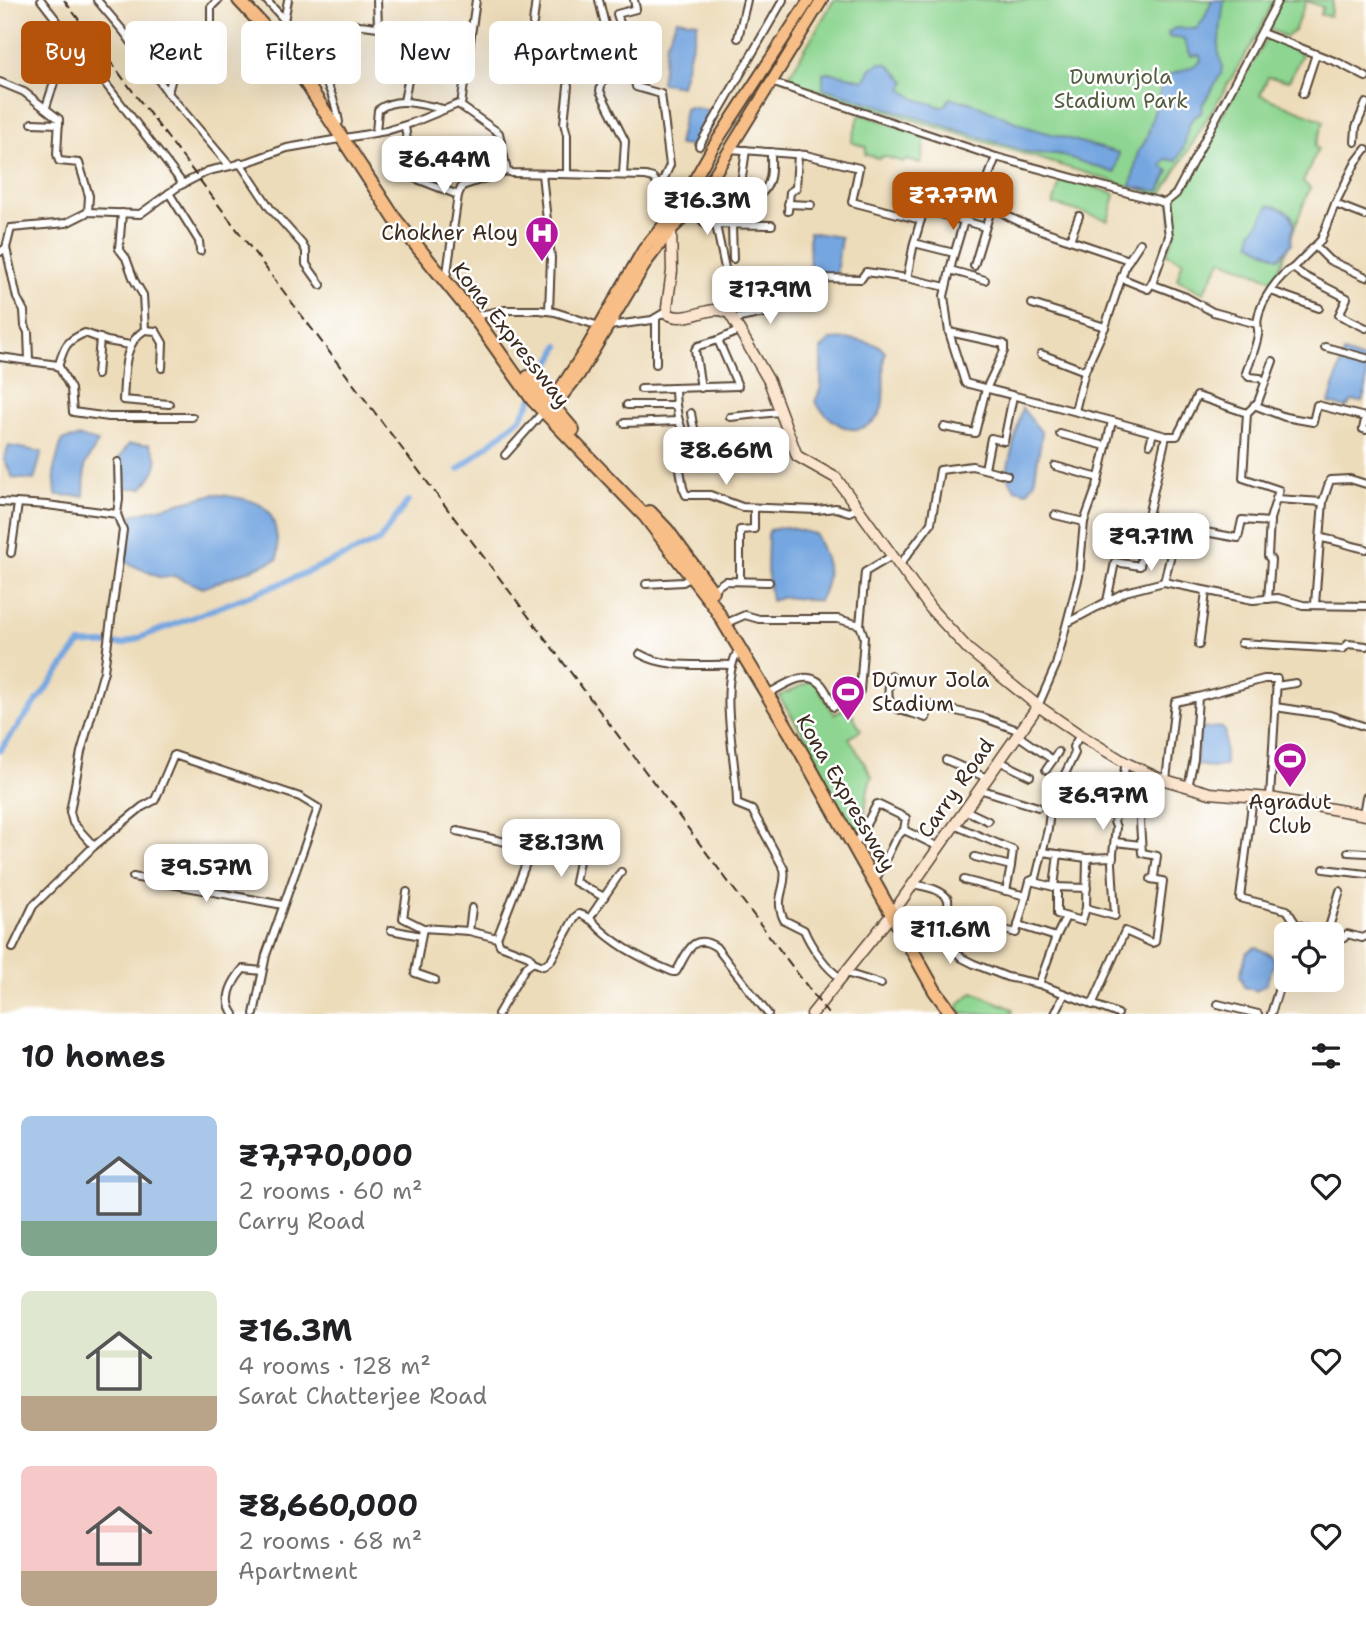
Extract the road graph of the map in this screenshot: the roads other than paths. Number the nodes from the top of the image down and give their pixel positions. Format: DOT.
graph roads {
  1 [pos="41,0"];
  2 [pos="97,0"];
  3 [pos="218,0"];
  4 [pos="239,0"];
  5 [pos="250,0"];
  6 [pos="265,0"];
  7 [pos="288,0"];
  8 [pos="377,0"];
  9 [pos="476,0"];
  10 [pos="536,0"];
  11 [pos="599,0"];
  12 [pos="634,0"];
  13 [pos="747,0"];
  14 [pos="783,0"];
  15 [pos="809,0"];
  16 [pos="822,0"];
  17 [pos="1278,0"];
  18 [pos="57,21"];
  19 [pos="284,21"];
  20 [pos="378,21"];
  21 [pos="533,21"];
  22 [pos="1262,33"];
  23 [pos="738,38"];
  24 [pos="1316,54"];
  25 [pos="1366,77"];
  26 [pos="0,82"];
  27 [pos="771,82"];
  28 [pos="54,84"];
  29 [pos="105,84"];
  30 [pos="326,84"];
  31 [pos="407,84"];
  32 [pos="568,86"];
  33 [pos="168,93"];
  34 [pos="1303,94"];
  35 [pos="404,101"];
  36 [pos="1366,103"];
  37 [pos="461,104"];
  38 [pos="46,107"];
  39 [pos="445,110"];
  40 [pos="339,121"];
  41 [pos="32,123"];
  42 [pos="59,124"];
  43 [pos="405,125"];
  44 [pos="376,132"];
  45 [pos="346,138"];
  46 [pos="1355,142"];
  47 [pos="699,146"];
  48 [pos="730,149"];
  49 [pos="1366,149"];
  50 [pos="746,150"];
  51 [pos="771,152"];
  52 [pos="798,154"];
  53 [pos="996,157"];
  54 [pos="1347,160"];
  55 [pos="1356,162"];
  56 [pos="240,163"];
  57 [pos="229,165"];
  58 [pos="507,171"];
  59 [pos="542,174"];
  60 [pos="567,174"];
  61 [pos="623,175"];
  62 [pos="183,184"];
  63 [pos="660,187"];
  64 [pos="169,194"];
  65 [pos="458,195"];
  66 [pos="1165,204"];
  67 [pos="1335,204"];
  68 [pos="811,205"];
  69 [pos="992,206"];
  70 [pos="676,209"];
  71 [pos="693,209"];
  72 [pos="88,212"];
  73 [pos="122,214"];
  74 [pos="1079,215"];
  75 [pos="1366,216"];
  76 [pos="684,219"];
  77 [pos="921,219"];
  78 [pos="964,221"];
  79 [pos="716,225"];
  80 [pos="772,225"];
  81 [pos="732,226"];
  82 [pos="985,227"];
  83 [pos="671,230"];
  84 [pos="1070,240"];
  85 [pos="914,243"];
  86 [pos="1140,243"];
  87 [pos="1316,247"];
  88 [pos="3,250"];
  89 [pos="200,251"];
  90 [pos="954,253"];
  91 [pos="733,260"];
  92 [pos="1129,260"];
  93 [pos="974,266"];
  94 [pos="725,268"];
  95 [pos="1293,268"];
  96 [pos="950,271"];
  97 [pos="447,273"];
  98 [pos="1366,277"];
  99 [pos="907,278"];
  100 [pos="1121,278"];
  101 [pos="985,279"];
  102 [pos="1153,281"];
  103 [pos="321,285"];
  104 [pos="946,287"];
  105 [pos="1271,291"];
  106 [pos="1032,304"];
  107 [pos="1319,308"];
  108 [pos="549,311"];
  109 [pos="667,311"];
  110 [pos="480,316"];
  111 [pos="656,318"];
  112 [pos="734,319"];
  113 [pos="1257,324"];
  114 [pos="604,326"];
  115 [pos="1105,327"];
  116 [pos="1366,328"];
  117 [pos="145,330"];
  118 [pos="741,330"];
  119 [pos="949,332"];
  120 [pos="100,338"];
  121 [pos="718,341"];
  122 [pos="130,345"];
  123 [pos="1325,347"];
  124 [pos="1041,354"];
  125 [pos="0,357"];
  126 [pos="1366,358"];
  127 [pos="29,360"];
  128 [pos="1273,361"];
  129 [pos="656,365"];
  130 [pos="58,366"];
  131 [pos="162,368"];
  132 [pos="1085,371"];
  133 [pos="97,375"];
  134 [pos="526,382"];
  135 [pos="1265,382"];
  136 [pos="701,388"];
  137 [pos="641,389"];
  138 [pos="986,389"];
  139 [pos="675,390"];
  140 [pos="1013,396"];
  141 [pos="169,404"];
  142 [pos="627,405"];
  143 [pos="676,405"];
  144 [pos="1254,405"];
  145 [pos="547,410"];
  146 [pos="1075,411"];
  147 [pos="780,412"];
  148 [pos="691,413"];
  149 [pos="1247,413"];
  150 [pos="730,416"];
  151 [pos="192,417"];
  152 [pos="1366,417"];
  153 [pos="679,421"];
  154 [pos="1112,421"];
  155 [pos="624,423"];
  156 [pos="944,426"];
  157 [pos="1366,430"];
  158 [pos="1153,433"];
  159 [pos="1060,434"];
  160 [pos="1166,436"];
  161 [pos="789,438"];
  162 [pos="1150,444"];
  163 [pos="1106,446"];
  164 [pos="505,455"];
  165 [pos="118,462"];
  166 [pos="1055,466"];
  167 [pos="985,469"];
  168 [pos="1007,475"];
  169 [pos="1099,478"];
  170 [pos="1365,480"];
  171 [pos="1276,499"];
  172 [pos="0,502"];
  173 [pos="1323,502"];
  174 [pos="19,504"];
  175 [pos="754,508"];
  176 [pos="858,508"];
  177 [pos="117,514"];
  178 [pos="1055,515"];
  179 [pos="1148,516"];
  180 [pos="1084,522"];
  181 [pos="1270,522"];
  182 [pos="1178,527"];
  183 [pos="1321,538"];
  184 [pos="1366,549"];
  185 [pos="12,553"];
  186 [pos="892,556"];
  187 [pos="899,566"];
  188 [pos="691,577"];
  189 [pos="740,581"];
  190 [pos="769,582"];
  191 [pos="1164,582"];
  192 [pos="646,584"];
  193 [pos="712,590"];
  194 [pos="1206,592"];
  195 [pos="1268,599"];
  196 [pos="1107,601"];
  197 [pos="1315,604"];
  198 [pos="1366,606"];
  199 [pos="732,621"];
  200 [pos="1066,623"];
  201 [pos="860,625"];
  202 [pos="1241,643"];
  203 [pos="1199,645"];
  204 [pos="1366,646"];
  205 [pos="739,648"];
  206 [pos="640,654"];
  207 [pos="732,665"];
  208 [pos="891,676"];
  209 [pos="1296,683"];
  210 [pos="1276,685"];
  211 [pos="773,691"];
  212 [pos="860,691"];
  213 [pos="1198,696"];
  214 [pos="1038,706"];
  215 [pos="834,707"];
  216 [pos="1275,707"];
  217 [pos="1366,727"];
  218 [pos="1019,733"];
  219 [pos="1080,736"];
  220 [pos="1058,752"];
  221 [pos="946,760"];
  222 [pos="1053,760"];
  223 [pos="999,761"];
  224 [pos="1126,763"];
  225 [pos="1046,770"];
  226 [pos="1150,774"];
  227 [pos="1030,776"];
  228 [pos="987,778"];
  229 [pos="1166,780"];
  230 [pos="1188,787"];
  231 [pos="979,789"];
  232 [pos="1253,797"];
  233 [pos="1366,797"];
  234 [pos="1270,798"];
  235 [pos="1038,807"];
  236 [pos="965,810"];
  237 [pos="1364,814"];
  238 [pos="988,821"];
  239 [pos="954,825"];
  240 [pos="904,830"];
  241 [pos="457,831"];
  242 [pos="857,841"];
  243 [pos="1115,842"];
  244 [pos="1141,845"];
  245 [pos="94,846"];
  246 [pos="939,847"];
  247 [pos="532,848"];
  248 [pos="1042,852"];
  249 [pos="1348,852"];
  250 [pos="1366,853"];
  251 [pos="1058,854"];
  252 [pos="975,856"];
  253 [pos="1113,857"];
  254 [pos="1087,858"];
  255 [pos="1012,866"];
  256 [pos="1324,869"];
  257 [pos="621,872"];
  258 [pos="1366,874"];
  259 [pos="133,877"];
  260 [pos="877,877"];
  261 [pos="964,880"];
  262 [pos="1030,881"];
  263 [pos="913,884"];
  264 [pos="1055,887"];
  265 [pos="1087,888"];
  266 [pos="1006,891"];
  267 [pos="1340,891"];
  268 [pos="407,892"];
  269 [pos="1026,896"];
  270 [pos="604,897"];
  271 [pos="283,905"];
  272 [pos="472,908"];
  273 [pos="1086,908"];
  274 [pos="893,911"];
  275 [pos="1066,917"];
  276 [pos="589,919"];
  277 [pos="949,922"];
  278 [pos="1295,922"];
  279 [pos="1332,922"];
  280 [pos="1018,925"];
  281 [pos="391,930"];
  282 [pos="469,931"];
  283 [pos="422,932"];
  284 [pos="1366,936"];
  285 [pos="1056,937"];
  286 [pos="497,938"];
  287 [pos="1344,938"];
  288 [pos="13,948"];
  289 [pos="533,962"];
  290 [pos="262,971"];
  291 [pos="844,976"];
  292 [pos="435,981"];
  293 [pos="881,984"];
  294 [pos="1039,984"];
  295 [pos="1277,992"];
  296 [pos="1064,995"];
  297 [pos="1218,1004"];
  298 [pos="1092,1005"];
  299 [pos="1271,1012"];
  300 [pos="234,1014"];
  301 [pos="254,1014"];
  302 [pos="498,1014"];
  303 [pos="768,1014"];
  304 [pos="812,1014"];
  305 [pos="952,1014"];
  306 [pos="961,1014"];
  307 [pos="1055,1014"];
  308 [pos="1118,1014"];
  309 [pos="1258,1014"];
  310 [pos="1280,1014"];
  1 -- 18 [label="street"];
  2 -- 33 [label="street"];
  3 -- 33 [label="street"];
  4 -- 45 [label="highway, Kona Expressway"];
  5 -- 40 [label="highway, Kona Expressway"];
  6 -- 19 [label="street"];
  7 -- 19 [label="street"];
  8 -- 20 [label="street"];
  9 -- 37 [label="street"];
  10 -- 21 [label="street"];
  11 -- 61 [label="street"];
  12 -- 63 [label="street"];
  13 -- 23 [label="street"];
  14 -- 47 [label="street"];
  15 -- 70 [label="main road"];
  16 -- 27 [label="main road"];
  17 -- 22 [label="street"];
  22 -- 24 [label="street"];
  22 -- 66 [label="street"];
  24 -- 25 [label="street"];
  24 -- 34 [label="street"];
  26 -- 38 [label="street"];
  27 -- 48 [label="main road"];
  27 -- 53 [label="street"];
  28 -- 38 [label="street"];
  29 -- 62 [label="street"];
  30 -- 40 [label="street"];
  31 -- 35 [label="street"];
  32 -- 60 [label="street"];
  33 -- 57 [label="street"];
  35 -- 39 [label="street"];
  35 -- 44 [label="street"];
  36 -- 46 [label="street"];
  37 -- 39 [label="street"];
  37 -- 58 [label="street"];
  38 -- 42 [label="street"];
  39 -- 43 [label="street"];
  40 -- 45 [label="highway, Kona Expressway"];
  41 -- 42 [label="street"];
  42 -- 72 [label="street"];
  43 -- 44 [label="street"];
  43 -- 65 [label="street"];
  44 -- 45 [label="street"];
  45 -- 56 [label="street"];
  45 -- 97 [label="highway, Kona Expressway"];
  45 -- 134 [label="highway, Kona Expressway"];
  48 -- 50 [label="street"];
  48 -- 71 [label="main road"];
  49 -- 55 [label="street"];
  50 -- 51 [label="street"];
  50 -- 51 [label="street"];
  51 -- 52 [label="street"];
  52 -- 68 [label="street"];
  52 -- 77 [label="street"];
  53 -- 66 [label="street"];
  53 -- 69 [label="street"];
  54 -- 55 [label="street"];
  55 -- 67 [label="street"];
  56 -- 57 [label="street"];
  56 -- 103 [label="street"];
  57 -- 62 [label="street"];
  58 -- 59 [label="street"];
  58 -- 65 [label="street"];
  59 -- 60 [label="street"];
  59 -- 108 [label="street"];
  60 -- 61 [label="street"];
  61 -- 63 [label="street"];
  62 -- 64 [label="street"];
  63 -- 70 [label="street"];
  64 -- 73 [label="street"];
  64 -- 89 [label="street"];
  65 -- 97 [label="street"];
  66 -- 102 [label="street"];
  67 -- 75 [label="street"];
  67 -- 87 [label="street"];
  69 -- 82 [label="street"];
  69 -- 84 [label="street"];
  70 -- 76 [label="street"];
  70 -- 114 [label="main road"];
  71 -- 76 [label="main road"];
  71 -- 79 [label="street"];
  72 -- 73 [label="street"];
  72 -- 88 [label="street"];
  73 -- 117 [label="street"];
  74 -- 84 [label="street"];
  76 -- 83 [label="main road"];
  77 -- 78 [label="street"];
  77 -- 85 [label="street"];
  78 -- 82 [label="street"];
  78 -- 90 [label="street"];
  79 -- 81 [label="street"];
  79 -- 94 [label="street"];
  80 -- 81 [label="street"];
  81 -- 91 [label="street"];
  82 -- 93 [label="street"];
  83 -- 109 [label="main road"];
  83 -- 114 [label="main road"];
  84 -- 92 [label="street"];
  85 -- 90 [label="street"];
  85 -- 99 [label="street"];
  86 -- 92 [label="street"];
  87 -- 95 [label="street"];
  87 -- 98 [label="street"];
  88 -- 127 [label="street"];
  90 -- 96 [label="street"];
  92 -- 100 [label="street"];
  95 -- 105 [label="street"];
  95 -- 116 [label="street"];
  96 -- 101 [label="street"];
  96 -- 104 [label="street"];
  97 -- 110 [label="highway, Kona Expressway"];
  99 -- 104 [label="street"];
  99 -- 112 [label="street"];
  100 -- 102 [label="street"];
  100 -- 115 [label="street"];
  102 -- 113 [label="street"];
  104 -- 119 [label="street"];
  105 -- 107 [label="street"];
  105 -- 113 [label="street"];
  106 -- 115 [label="street"];
  108 -- 110 [label="street"];
  108 -- 114 [label="street"];
  109 -- 111 [label="street"];
  109 -- 112 [label="main road"];
  110 -- 134 [label="highway, Kona Expressway"];
  111 -- 114 [label="street"];
  111 -- 129 [label="street"];
  112 -- 118 [label="main road"];
  113 -- 135 [label="street"];
  114 -- 145 [label="main road"];
  115 -- 132 [label="street"];
  117 -- 122 [label="street"];
  117 -- 131 [label="street"];
  118 -- 121 [label="street"];
  118 -- 147 [label="main road"];
  119 -- 138 [label="street"];
  119 -- 138 [label="street"];
  120 -- 122 [label="street"];
  120 -- 130 [label="street"];
  120 -- 133 [label="street"];
  121 -- 136 [label="street"];
  121 -- 136 [label="street"];
  122 -- 141 [label="street"];
  123 -- 126 [label="street"];
  124 -- 132 [label="street"];
  125 -- 127 [label="street"];
  127 -- 130 [label="street"];
  128 -- 135 [label="street"];
  130 -- 151 [label="street"];
  132 -- 146 [label="street"];
  134 -- 145 [label="highway, Kona Expressway"];
  135 -- 144 [label="street"];
  136 -- 139 [label="street"];
  137 -- 139 [label="street"];
  138 -- 140 [label="street"];
  138 -- 156 [label="street"];
  139 -- 143 [label="street"];
  140 -- 146 [label="street"];
  140 -- 167 [label="street"];
  142 -- 143 [label="street"];
  143 -- 153 [label="street"];
  144 -- 149 [label="street"];
  144 -- 152 [label="street"];
  145 -- 164 [label="street"];
  145 -- 188 [label="highway, Kona Expressway"];
  145 -- 193 [label="highway, Kona Expressway"];
  146 -- 154 [label="street"];
  147 -- 150 [label="street"];
  147 -- 161 [label="main road"];
  148 -- 161 [label="street"];
  149 -- 160 [label="street"];
  149 -- 171 [label="street"];
  152 -- 157 [label="street"];
  153 -- 155 [label="street"];
  153 -- 175 [label="street"];
  154 -- 158 [label="street"];
  154 -- 163 [label="street, Carry Road"];
  158 -- 160 [label="street"];
  158 -- 162 [label="street"];
  159 -- 163 [label="street"];
  160 -- 179 [label="street"];
  161 -- 176 [label="main road"];
  163 -- 169 [label="street, Carry Road"];
  165 -- 177 [label="street"];
  166 -- 169 [label="street"];
  167 -- 168 [label="street"];
  167 -- 187 [label="street"];
  169 -- 180 [label="street, Carry Road"];
  170 -- 173 [label="street"];
  171 -- 173 [label="street"];
  171 -- 181 [label="street"];
  172 -- 174 [label="street"];
  173 -- 183 [label="street"];
  174 -- 177 [label="street"];
  174 -- 185 [label="street"];
  175 -- 176 [label="street"];
  175 -- 189 [label="street"];
  176 -- 186 [label="main road"];
  177 -- 245 [label="street"];
  178 -- 180 [label="street"];
  179 -- 182 [label="street"];
  179 -- 196 [label="street"];
  180 -- 200 [label="street, Carry Road"];
  181 -- 182 [label="street"];
  181 -- 195 [label="street"];
  182 -- 191 [label="street"];
  183 -- 184 [label="street"];
  183 -- 197 [label="street"];
  186 -- 187 [label="main road"];
  186 -- 201 [label="street"];
  187 -- 214 [label="main road"];
  188 -- 192 [label="street"];
  188 -- 205 [label="highway, Kona Expressway"];
  189 -- 190 [label="street"];
  189 -- 193 [label="street"];
  191 -- 194 [label="street"];
  191 -- 196 [label="street"];
  193 -- 199 [label="highway, Kona Expressway"];
  194 -- 195 [label="street"];
  194 -- 203 [label="street"];
  195 -- 197 [label="street"];
  196 -- 200 [label="street"];
  197 -- 198 [label="street"];
  199 -- 201 [label="street"];
  199 -- 211 [label="highway, Kona Expressway"];
  200 -- 214 [label="street, Carry Road"];
  201 -- 212 [label="street"];
  202 -- 204 [label="street"];
  205 -- 207 [label="street"];
  205 -- 274 [label="highway, Kona Expressway"];
  206 -- 207 [label="street"];
  207 -- 291 [label="street"];
  208 -- 218 [label="street"];
  209 -- 210 [label="street"];
  210 -- 213 [label="street"];
  210 -- 216 [label="street"];
  211 -- 215 [label="street"];
  211 -- 242 [label="highway, Kona Expressway"];
  213 -- 229 [label="street"];
  213 -- 230 [label="street"];
  214 -- 218 [label="main road, Carry Road"];
  214 -- 219 [label="main road"];
  216 -- 217 [label="street"];
  216 -- 234 [label="street"];
  218 -- 222 [label="street"];
  218 -- 223 [label="main road, Carry Road"];
  219 -- 224 [label="main road"];
  219 -- 248 [label="street"];
  220 -- 222 [label="street"];
  221 -- 228 [label="street"];
  222 -- 225 [label="street"];
  223 -- 227 [label="street"];
  223 -- 228 [label="main road, Carry Road"];
  224 -- 226 [label="main road"];
  224 -- 243 [label="street"];
  226 -- 229 [label="main road"];
  226 -- 244 [label="street"];
  228 -- 231 [label="main road, Carry Road"];
  229 -- 230 [label="main road"];
  230 -- 232 [label="main road"];
  231 -- 235 [label="street"];
  231 -- 236 [label="main road, Carry Road"];
  232 -- 234 [label="main road"];
  232 -- 278 [label="street"];
  233 -- 237 [label="street"];
  234 -- 237 [label="main road"];
  236 -- 238 [label="street"];
  236 -- 239 [label="main road, Carry Road"];
  239 -- 246 [label="main road, Carry Road"];
  239 -- 255 [label="street"];
  240 -- 242 [label="street"];
  240 -- 246 [label="street"];
  240 -- 260 [label="street"];
  241 -- 247 [label="street"];
  242 -- 260 [label="highway, Kona Expressway"];
  243 -- 244 [label="street"];
  243 -- 253 [label="street"];
  244 -- 298 [label="street"];
  245 -- 271 [label="street"];
  245 -- 288 [label="street"];
  246 -- 263 [label="main road, Carry Road"];
  247 -- 270 [label="street"];
  247 -- 286 [label="street"];
  248 -- 251 [label="street"];
  248 -- 262 [label="street"];
  249 -- 250 [label="street"];
  251 -- 254 [label="street"];
  251 -- 264 [label="street"];
  252 -- 255 [label="street"];
  253 -- 254 [label="street"];
  253 -- 273 [label="street"];
  254 -- 265 [label="street"];
  255 -- 266 [label="street"];
  256 -- 258 [label="street"];
  257 -- 270 [label="street"];
  259 -- 271 [label="street"];
  260 -- 274 [label="highway, Kona Expressway"];
  261 -- 266 [label="street"];
  262 -- 264 [label="street"];
  262 -- 269 [label="street"];
  263 -- 274 [label="main road, Carry Road"];
  263 -- 277 [label="street"];
  264 -- 265 [label="street"];
  264 -- 275 [label="street"];
  265 -- 273 [label="street"];
  266 -- 269 [label="street"];
  267 -- 279 [label="street"];
  268 -- 283 [label="street"];
  269 -- 280 [label="street"];
  270 -- 276 [label="street"];
  271 -- 290 [label="street"];
  272 -- 282 [label="street"];
  273 -- 275 [label="street"];
  274 -- 291 [label="main road, Carry Road"];
  274 -- 305 [label="highway, Kona Expressway"];
  274 -- 306 [label="highway, Kona Expressway"];
  275 -- 285 [label="street"];
  276 -- 289 [label="street"];
  276 -- 303 [label="street"];
  277 -- 280 [label="street"];
  277 -- 294 [label="street"];
  280 -- 285 [label="street"];
  281 -- 283 [label="street"];
  282 -- 283 [label="street"];
  282 -- 286 [label="street"];
  283 -- 292 [label="street"];
  284 -- 287 [label="street"];
  285 -- 294 [label="street"];
  286 -- 289 [label="street"];
  289 -- 302 [label="street"];
  290 -- 300 [label="street"];
  290 -- 301 [label="street"];
  291 -- 293 [label="street"];
  291 -- 304 [label="main road, Carry Road"];
  294 -- 296 [label="street"];
  295 -- 299 [label="street"];
  296 -- 298 [label="street"];
  296 -- 307 [label="street"];
  297 -- 309 [label="street"];
  298 -- 308 [label="street"];
  299 -- 310 [label="street"];
}
